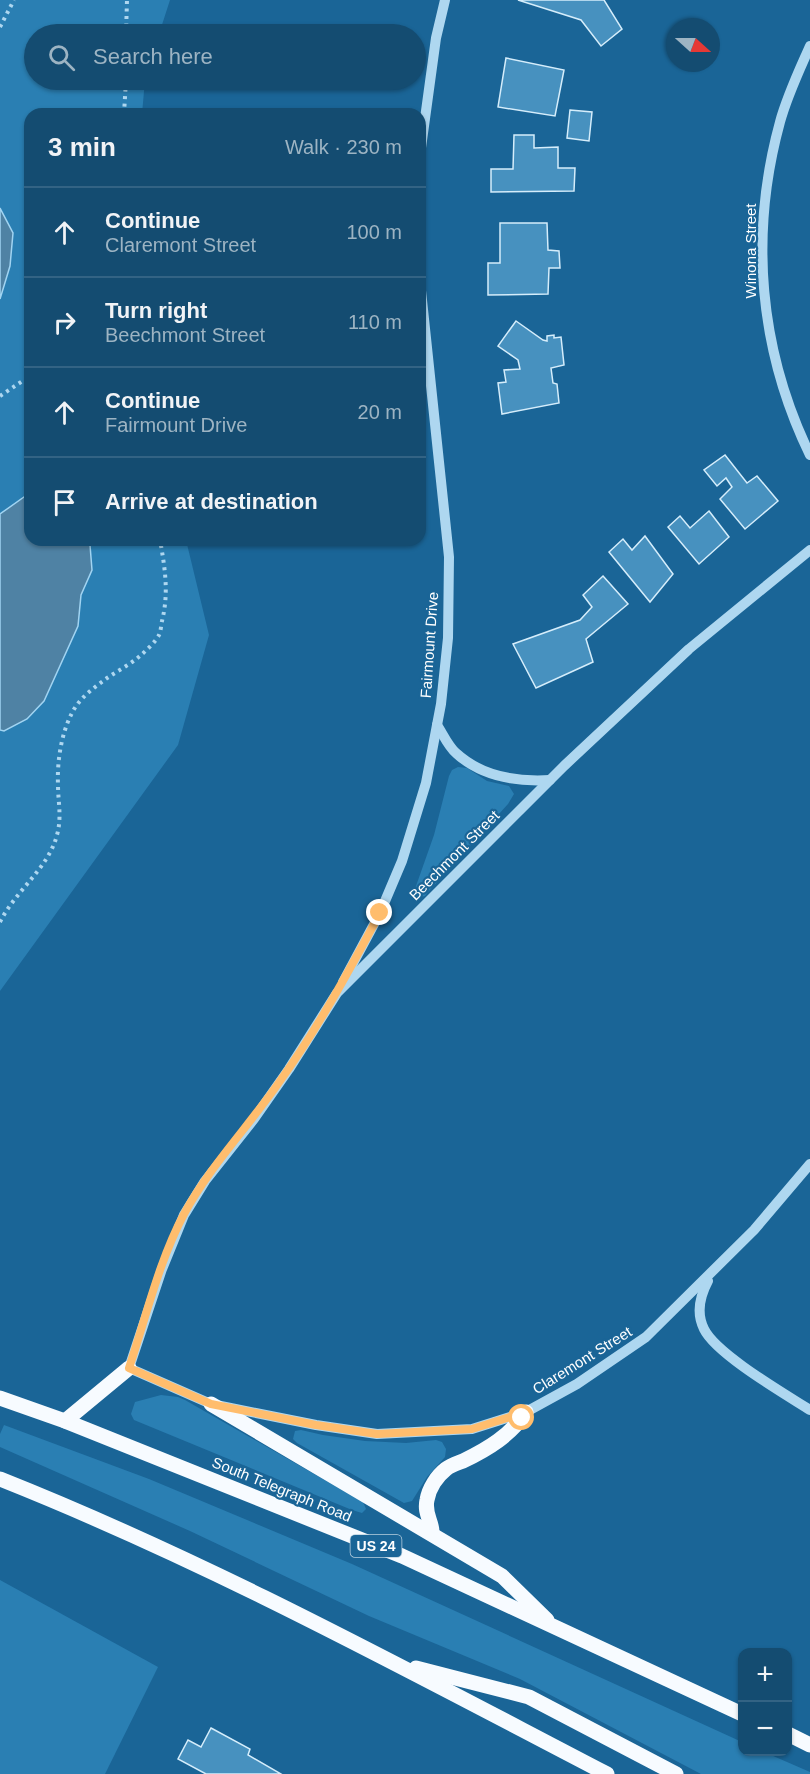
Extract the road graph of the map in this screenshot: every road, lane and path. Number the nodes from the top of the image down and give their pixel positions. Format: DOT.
graph roads {
  1 [pos="14,0"];
  2 [pos="127,0"];
  3 [pos="445,0"];
  4 [pos="126,24"];
  5 [pos="0,27"];
  6 [pos="810,46"];
  7 [pos="125,90"];
  8 [pos="124,108"];
  9 [pos="426,111"];
  10 [pos="426,338"];
  11 [pos="24,380"];
  12 [pos="0,396"];
  13 [pos="810,455"];
  14 [pos="161,546"];
  15 [pos="810,550"];
  16 [pos="437,725"];
  17 [pos="550,780"];
  18 [pos="0,922"];
  19 [pos="337,993"];
  20 [pos="810,1164"];
  21 [pos="713,1270"];
  22 [pos="129,1368"];
  23 [pos="0,1398"];
  24 [pos="211,1404"];
  25 [pos="810,1410"];
  26 [pos="526,1412"];
  27 [pos="65,1421"];
  28 [pos="0,1479"];
  29 [pos="432,1532"];
  30 [pos="556,1628"];
  31 [pos="390,1661"];
  32 [pos="738,1712"];
  33 [pos="792,1736"];
  34 [pos="810,1744"];
  35 [pos="607,1774"];
  36 [pos="676,1774"];
  1 -- 5 [label="path"];
  2 -- 4 [label="path"];
  3 -- 9 [label="street"];
  6 -- 13 [label="street, Winona Street"];
  7 -- 8 [label="path"];
  10 -- 16 [label="street, Fairmount Drive"];
  11 -- 12 [label="path"];
  14 -- 18 [label="path"];
  15 -- 17 [label="street, Beechmont Street"];
  16 -- 17 [label="street"];
  16 -- 19 [label="street, Fairmount Drive"];
  17 -- 19 [label="street, Beechmont Street"];
  19 -- 22 [label="street, Beechmont Street"];
  20 -- 21 [label="street, Claremont Street"];
  21 -- 25 [label="street"];
  21 -- 26 [label="street, Claremont Street"];
  22 -- 24 [label="street, Claremont Street"];
  22 -- 27 [label="main road"];
  23 -- 27 [label="main road, South Telegraph Road / US 24"];
  24 -- 26 [label="street, Claremont Street"];
  24 -- 29 [label="main road"];
  26 -- 29 [label="main road"];
  27 -- 30 [label="main road, South Telegraph Road / US 24"];
  28 -- 31 [label="main road"];
  29 -- 30 [label="main road"];
  30 -- 32 [label="main road, South Telegraph Road / US 24"];
  31 -- 35 [label="main road"];
  31 -- 36 [label="main road"];
  33 -- 34 [label="main road"];
}
